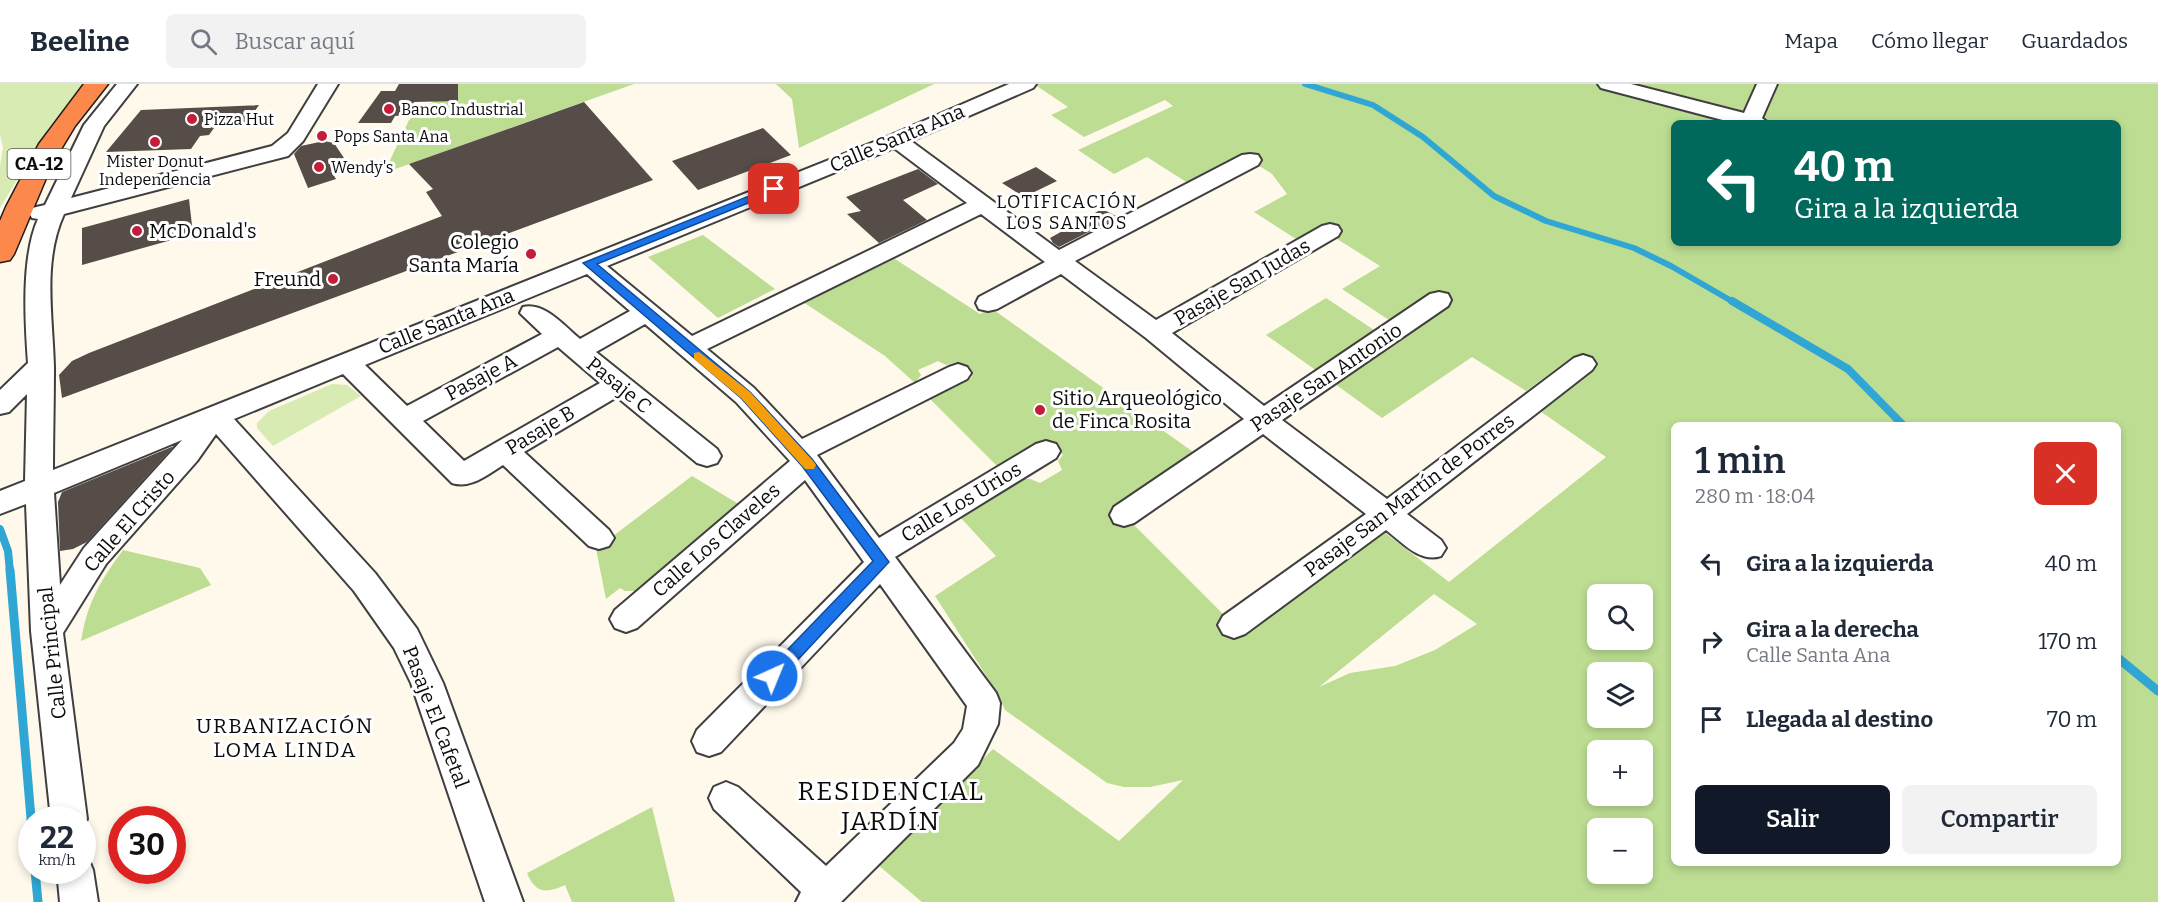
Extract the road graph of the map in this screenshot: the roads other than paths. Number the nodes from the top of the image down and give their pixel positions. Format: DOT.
graph roads {
  1 [pos="328,84"];
  2 [pos="1026,84"];
  3 [pos="1608,84"];
  4 [pos="1767,84"];
  5 [pos="124,87"];
  6 [pos="92,88"];
  7 [pos="1747,120"];
  8 [pos="1756,120"];
  9 [pos="896,140"];
  10 [pos="1250,160"];
  11 [pos="983,204"];
  12 [pos="51,211"];
  13 [pos="7,219"];
  14 [pos="1330,231"];
  15 [pos="0,254"];
  16 [pos="1060,262"];
  17 [pos="589,263"];
  18 [pos="1439,300"];
  19 [pos="988,303"];
  20 [pos="532,313"];
  21 [pos="646,313"];
  22 [pos="1155,332"];
  23 [pos="568,343"];
  24 [pos="689,348"];
  25 [pos="346,362"];
  26 [pos="1583,364"];
  27 [pos="41,366"];
  28 [pos="958,373"];
  29 [pos="618,384"];
  30 [pos="0,405"];
  31 [pos="215,416"];
  32 [pos="404,418"];
  33 [pos="1263,420"];
  34 [pos="506,451"];
  35 [pos="1046,451"];
  36 [pos="707,456"];
  37 [pos="803,458"];
  38 [pos="39,487"];
  39 [pos="0,502"];
  40 [pos="1387,514"];
  41 [pos="1124,515"];
  42 [pos="599,538"];
  43 [pos="1431,548"];
  44 [pos="879,558"];
  45 [pos="626,619"];
  46 [pos="1234,625"];
  47 [pos="47,631"];
  48 [pos="709,741"];
  49 [pos="726,798"];
  50 [pos="67,806"];
  51 [pos="77,884"];
  52 [pos="821,897"];
  53 [pos="79,902"];
  54 [pos="504,902"];
  1 -- 12 [label="street"];
  2 -- 9 [label="street, Calle Santa Ana"];
  3 -- 7 [label="street"];
  4 -- 8 [label="street"];
  5 -- 6 [label="street"];
  5 -- 12 [label="street, Calle Principal"];
  6 -- 13 [label="highway, CA-12"];
  9 -- 11 [label="street"];
  9 -- 17 [label="street, Calle Santa Ana"];
  10 -- 16 [label="street"];
  11 -- 16 [label="street"];
  11 -- 24 [label="street"];
  12 -- 13 [label="street"];
  12 -- 27 [label="street, Calle Principal"];
  13 -- 15 [label="highway, CA-12"];
  14 -- 22 [label="street, Pasaje San Judas"];
  16 -- 19 [label="street"];
  16 -- 22 [label="street"];
  17 -- 21 [label="street"];
  17 -- 25 [label="street, Calle Santa Ana"];
  18 -- 33 [label="street, Pasaje San Antonio"];
  20 -- 23 [label="street, Pasaje C"];
  21 -- 23 [label="street, Pasaje A"];
  21 -- 24 [label="street"];
  22 -- 33 [label="street"];
  23 -- 29 [label="street, Pasaje C"];
  23 -- 32 [label="street, Pasaje A"];
  24 -- 37 [label="street"];
  25 -- 31 [label="street, Calle Santa Ana"];
  25 -- 32 [label="street"];
  26 -- 40 [label="street, Pasaje San Martín de Porres"];
  27 -- 30 [label="street"];
  27 -- 38 [label="street, Calle Principal"];
  28 -- 37 [label="street, Calle Los Claveles"];
  29 -- 34 [label="street, Pasaje B"];
  29 -- 36 [label="street, Pasaje C"];
  31 -- 38 [label="street, Calle Santa Ana"];
  31 -- 47 [label="street, Calle El Cristo"];
  31 -- 54 [label="street, Pasaje El Cafetal"];
  32 -- 34 [label="street, Pasaje B"];
  33 -- 40 [label="street"];
  33 -- 41 [label="street, Pasaje San Antonio"];
  34 -- 42 [label="street"];
  35 -- 44 [label="street, Calle Los Urios"];
  37 -- 44 [label="street"];
  37 -- 45 [label="street, Calle Los Claveles"];
  38 -- 39 [label="street, Calle Santa Ana"];
  38 -- 47 [label="street, Calle Principal"];
  40 -- 43 [label="street"];
  40 -- 46 [label="street, Pasaje San Martín de Porres"];
  44 -- 48 [label="street, Calle Los Urios"];
  44 -- 52 [label="street"];
  47 -- 50 [label="street, Calle Principal"];
  49 -- 52 [label="street"];
  51 -- 53 [label="street"];
}
